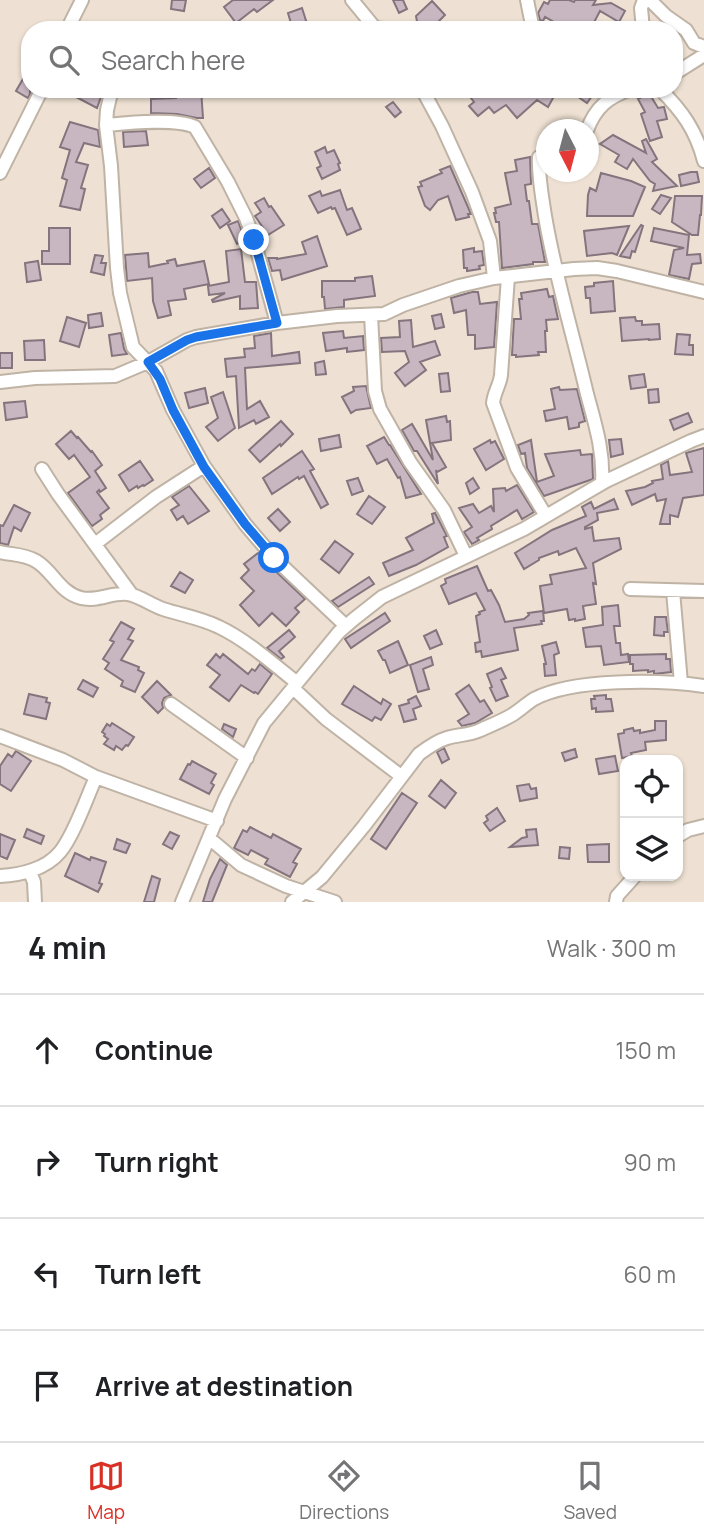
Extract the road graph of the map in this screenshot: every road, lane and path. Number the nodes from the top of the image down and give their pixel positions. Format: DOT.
graph roads {
  1 [pos="82,0"];
  2 [pos="352,0"];
  3 [pos="527,0"];
  4 [pos="643,0"];
  5 [pos="650,0"];
  6 [pos="72,21"];
  7 [pos="369,21"];
  8 [pos="531,21"];
  9 [pos="642,21"];
  10 [pos="673,21"];
  11 [pos="683,29"];
  12 [pos="704,47"];
  13 [pos="704,55"];
  14 [pos="683,68"];
  15 [pos="38,98"];
  16 [pos="110,98"];
  17 [pos="427,98"];
  18 [pos="611,98"];
  19 [pos="669,98"];
  20 [pos="592,119"];
  21 [pos="106,125"];
  22 [pos="704,161"];
  23 [pos="0,173"];
  24 [pos="541,182"];
  25 [pos="555,272"];
  26 [pos="508,277"];
  27 [pos="494,278"];
  28 [pos="704,292"];
  29 [pos="371,315"];
  30 [pos="277,323"];
  31 [pos="148,362"];
  32 [pos="0,382"];
  33 [pos="704,436"];
  34 [pos="204,467"];
  35 [pos="42,469"];
  36 [pos="602,483"];
  37 [pos="546,516"];
  38 [pos="94,544"];
  39 [pos="0,552"];
  40 [pos="466,556"];
  41 [pos="630,589"];
  42 [pos="673,591"];
  43 [pos="704,591"];
  44 [pos="132,595"];
  45 [pos="346,626"];
  46 [pos="681,683"];
  47 [pos="295,686"];
  48 [pos="704,686"];
  49 [pos="171,704"];
  50 [pos="0,736"];
  51 [pos="247,758"];
  52 [pos="401,776"];
  53 [pos="96,777"];
  54 [pos="217,821"];
  55 [pos="704,825"];
  56 [pos="683,833"];
  57 [pos="209,838"];
  58 [pos="30,872"];
  59 [pos="0,876"];
  60 [pos="630,881"];
  61 [pos="303,892"];
  62 [pos="35,902"];
  63 [pos="182,902"];
  64 [pos="292,902"];
  65 [pos="335,902"];
  66 [pos="616,902"];
  1 -- 6 [label="street"];
  2 -- 7 [label="street"];
  3 -- 8 [label="street"];
  4 -- 9 [label="street"];
  5 -- 10 [label="street"];
  11 -- 12 [label="street"];
  13 -- 14 [label="street"];
  15 -- 23 [label="street"];
  16 -- 21 [label="street"];
  17 -- 27 [label="street"];
  18 -- 20 [label="street"];
  19 -- 22 [label="street"];
  21 -- 30 [label="street"];
  21 -- 31 [label="street"];
  24 -- 25 [label="street"];
  25 -- 26 [label="street"];
  25 -- 28 [label="street"];
  25 -- 36 [label="street"];
  26 -- 27 [label="street"];
  26 -- 37 [label="street"];
  27 -- 29 [label="street"];
  29 -- 30 [label="street"];
  29 -- 40 [label="street"];
  30 -- 31 [label="street"];
  31 -- 32 [label="street"];
  31 -- 34 [label="street"];
  33 -- 36 [label="street"];
  34 -- 38 [label="street"];
  34 -- 45 [label="street"];
  35 -- 38 [label="street"];
  36 -- 37 [label="street"];
  37 -- 40 [label="street"];
  38 -- 44 [label="street"];
  39 -- 44 [label="street"];
  40 -- 45 [label="street"];
  41 -- 42 [label="street"];
  42 -- 43 [label="street"];
  42 -- 46 [label="street"];
  44 -- 47 [label="street"];
  45 -- 47 [label="street"];
  46 -- 48 [label="street"];
  46 -- 52 [label="street"];
  47 -- 51 [label="street"];
  47 -- 52 [label="street"];
  49 -- 51 [label="street"];
  50 -- 53 [label="street"];
  51 -- 54 [label="street"];
  52 -- 61 [label="street"];
  53 -- 54 [label="street"];
  53 -- 58 [label="street"];
  54 -- 57 [label="street"];
  55 -- 56 [label="street"];
  57 -- 61 [label="street"];
  57 -- 63 [label="street"];
  58 -- 59 [label="street"];
  58 -- 62 [label="street"];
  60 -- 66 [label="street"];
  61 -- 64 [label="street"];
  61 -- 65 [label="street"];
}
